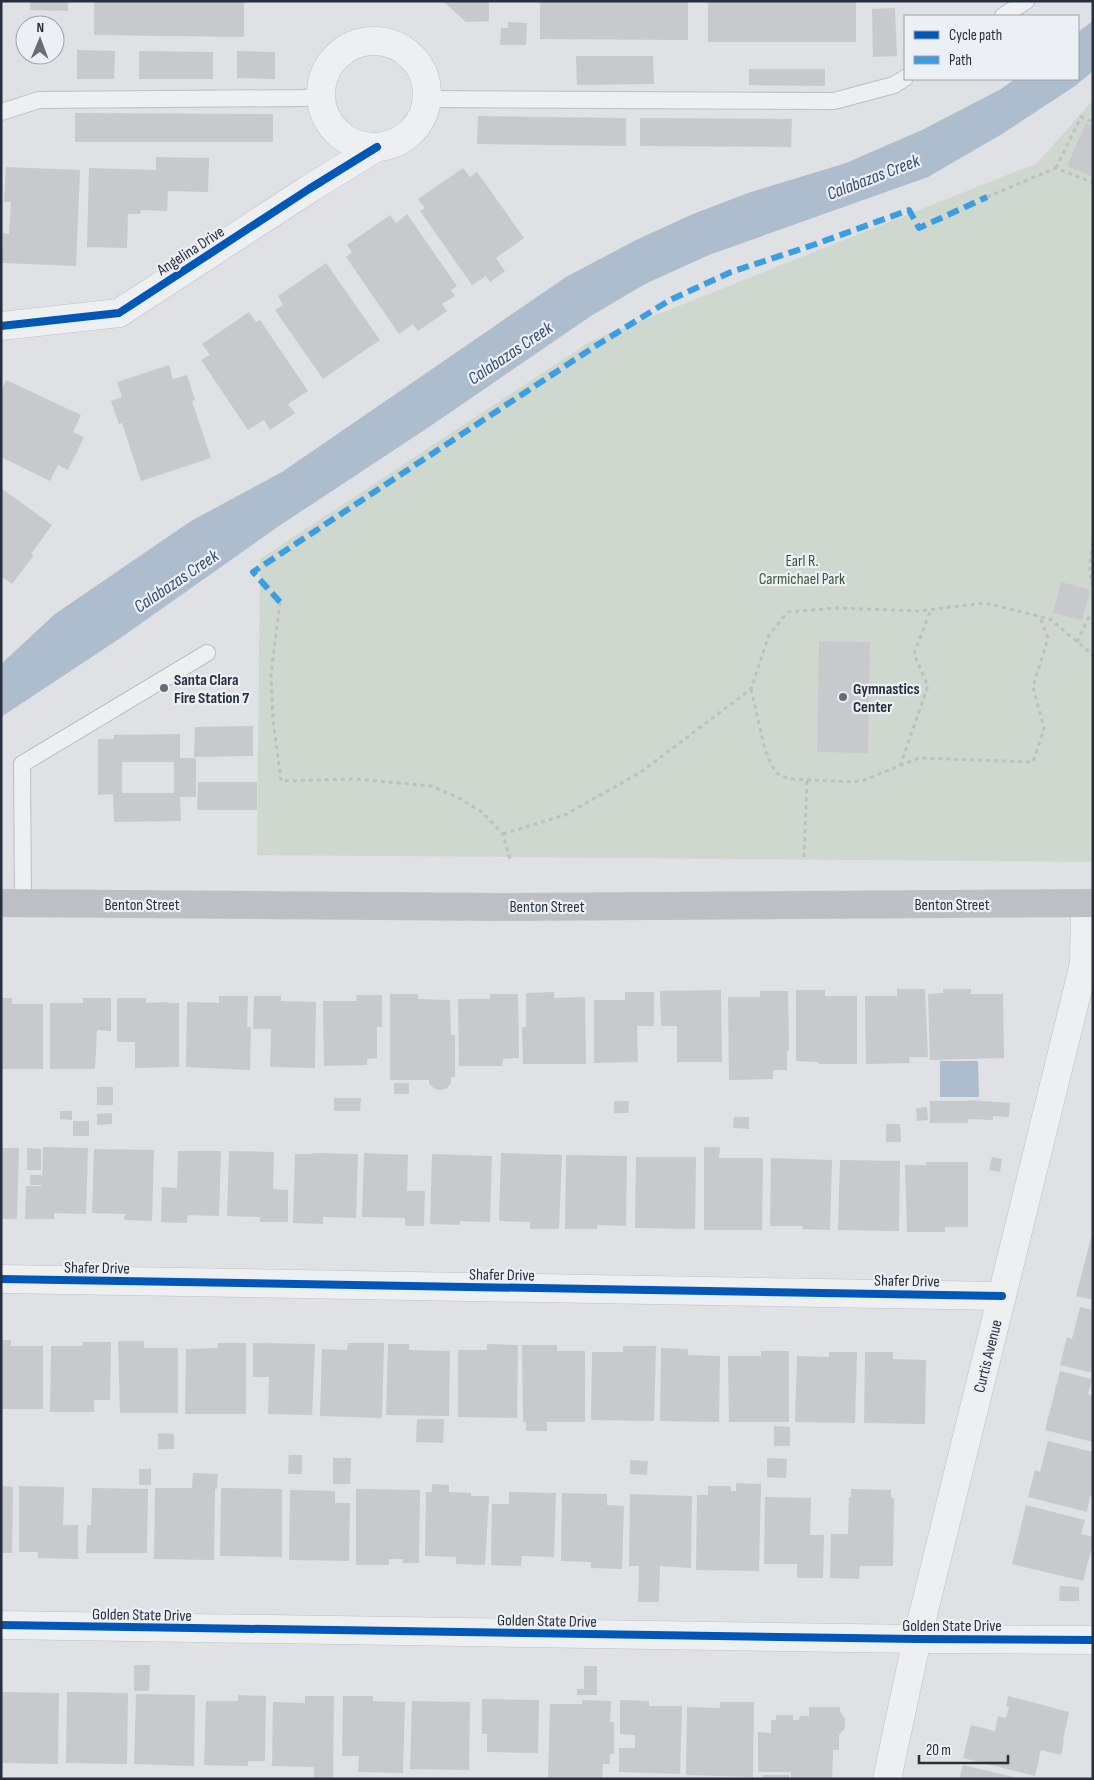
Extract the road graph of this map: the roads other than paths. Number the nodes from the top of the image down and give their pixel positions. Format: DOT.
graph roads {
  1 [pos="1026,1"];
  2 [pos="1005,15"];
  3 [pos="904,79"];
  4 [pos="320,96"];
  5 [pos="426,99"];
  6 [pos="1,112"];
  7 [pos="377,147"];
  8 [pos="1,326"];
  9 [pos="207,654"];
  10 [pos="12,903"];
  11 [pos="1089,904"];
  12 [pos="1,1279"];
  13 [pos="1002,1296"];
  14 [pos="1,1625"];
  15 [pos="917,1639"];
  16 [pos="1093,1640"];
  17 [pos="886,1779"];
  1 -- 2 [label="lane"];
  3 -- 5 [label="lane"];
  4 -- 5 [label="street, Angelina Drive"];
  4 -- 6 [label="lane"];
  4 -- 7 [label="street, Angelina Drive"];
  5 -- 7 [label="street, Angelina Drive"];
  7 -- 8 [label="street, Angelina Drive"];
  9 -- 10 [label="lane"];
  10 -- 11 [label="main road, Benton Street"];
  11 -- 13 [label="street, Curtis Avenue"];
  12 -- 13 [label="street, Shafer Drive"];
  13 -- 15 [label="street, Curtis Avenue"];
  14 -- 15 [label="street, Golden State Drive"];
  15 -- 16 [label="street, Golden State Drive"];
  15 -- 17 [label="street, Curtis Avenue"];
}
